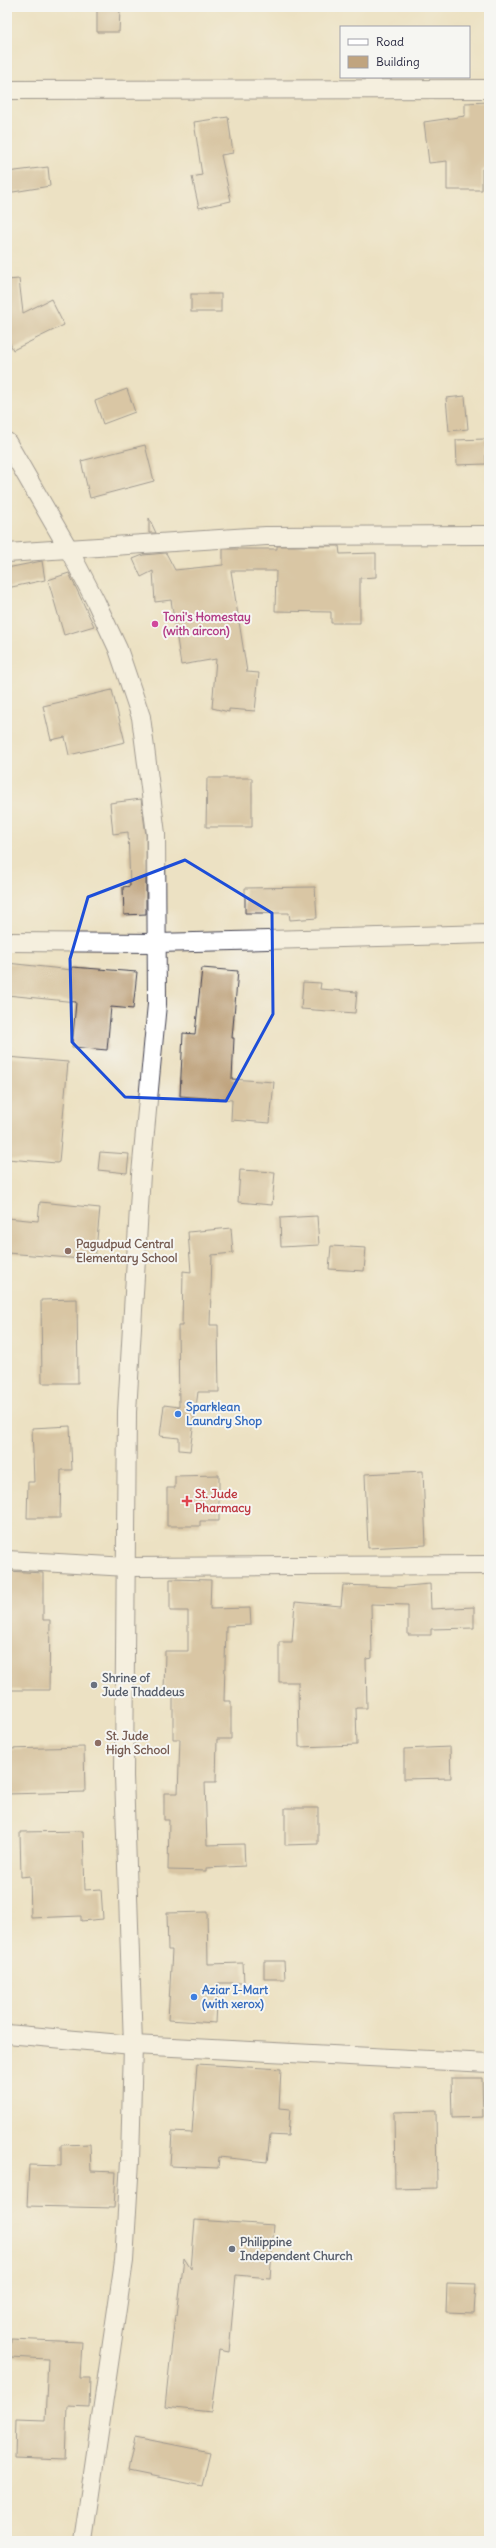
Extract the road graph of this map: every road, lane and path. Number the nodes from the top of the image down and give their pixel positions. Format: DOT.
graph roads {
  1 [pos="7,90"];
  2 [pos="489,90"];
  3 [pos="7,442"];
  4 [pos="489,535"];
  5 [pos="68,548"];
  6 [pos="7,553"];
  7 [pos="489,934"];
  8 [pos="7,942"];
  9 [pos="157,943"];
  10 [pos="7,1560"];
  11 [pos="489,1565"];
  12 [pos="127,1567"];
  13 [pos="7,2034"];
  14 [pos="133,2045"];
  15 [pos="489,2063"];
  16 [pos="82,2541"];
  1 -- 2 [label="street"];
  3 -- 5 [label="street"];
  4 -- 5 [label="street"];
  5 -- 6 [label="street"];
  5 -- 9 [label="street"];
  7 -- 9 [label="street"];
  8 -- 9 [label="street"];
  9 -- 12 [label="street"];
  10 -- 12 [label="street"];
  11 -- 12 [label="street"];
  12 -- 14 [label="street"];
  13 -- 14 [label="street"];
  14 -- 15 [label="street"];
  14 -- 16 [label="street"];
}
